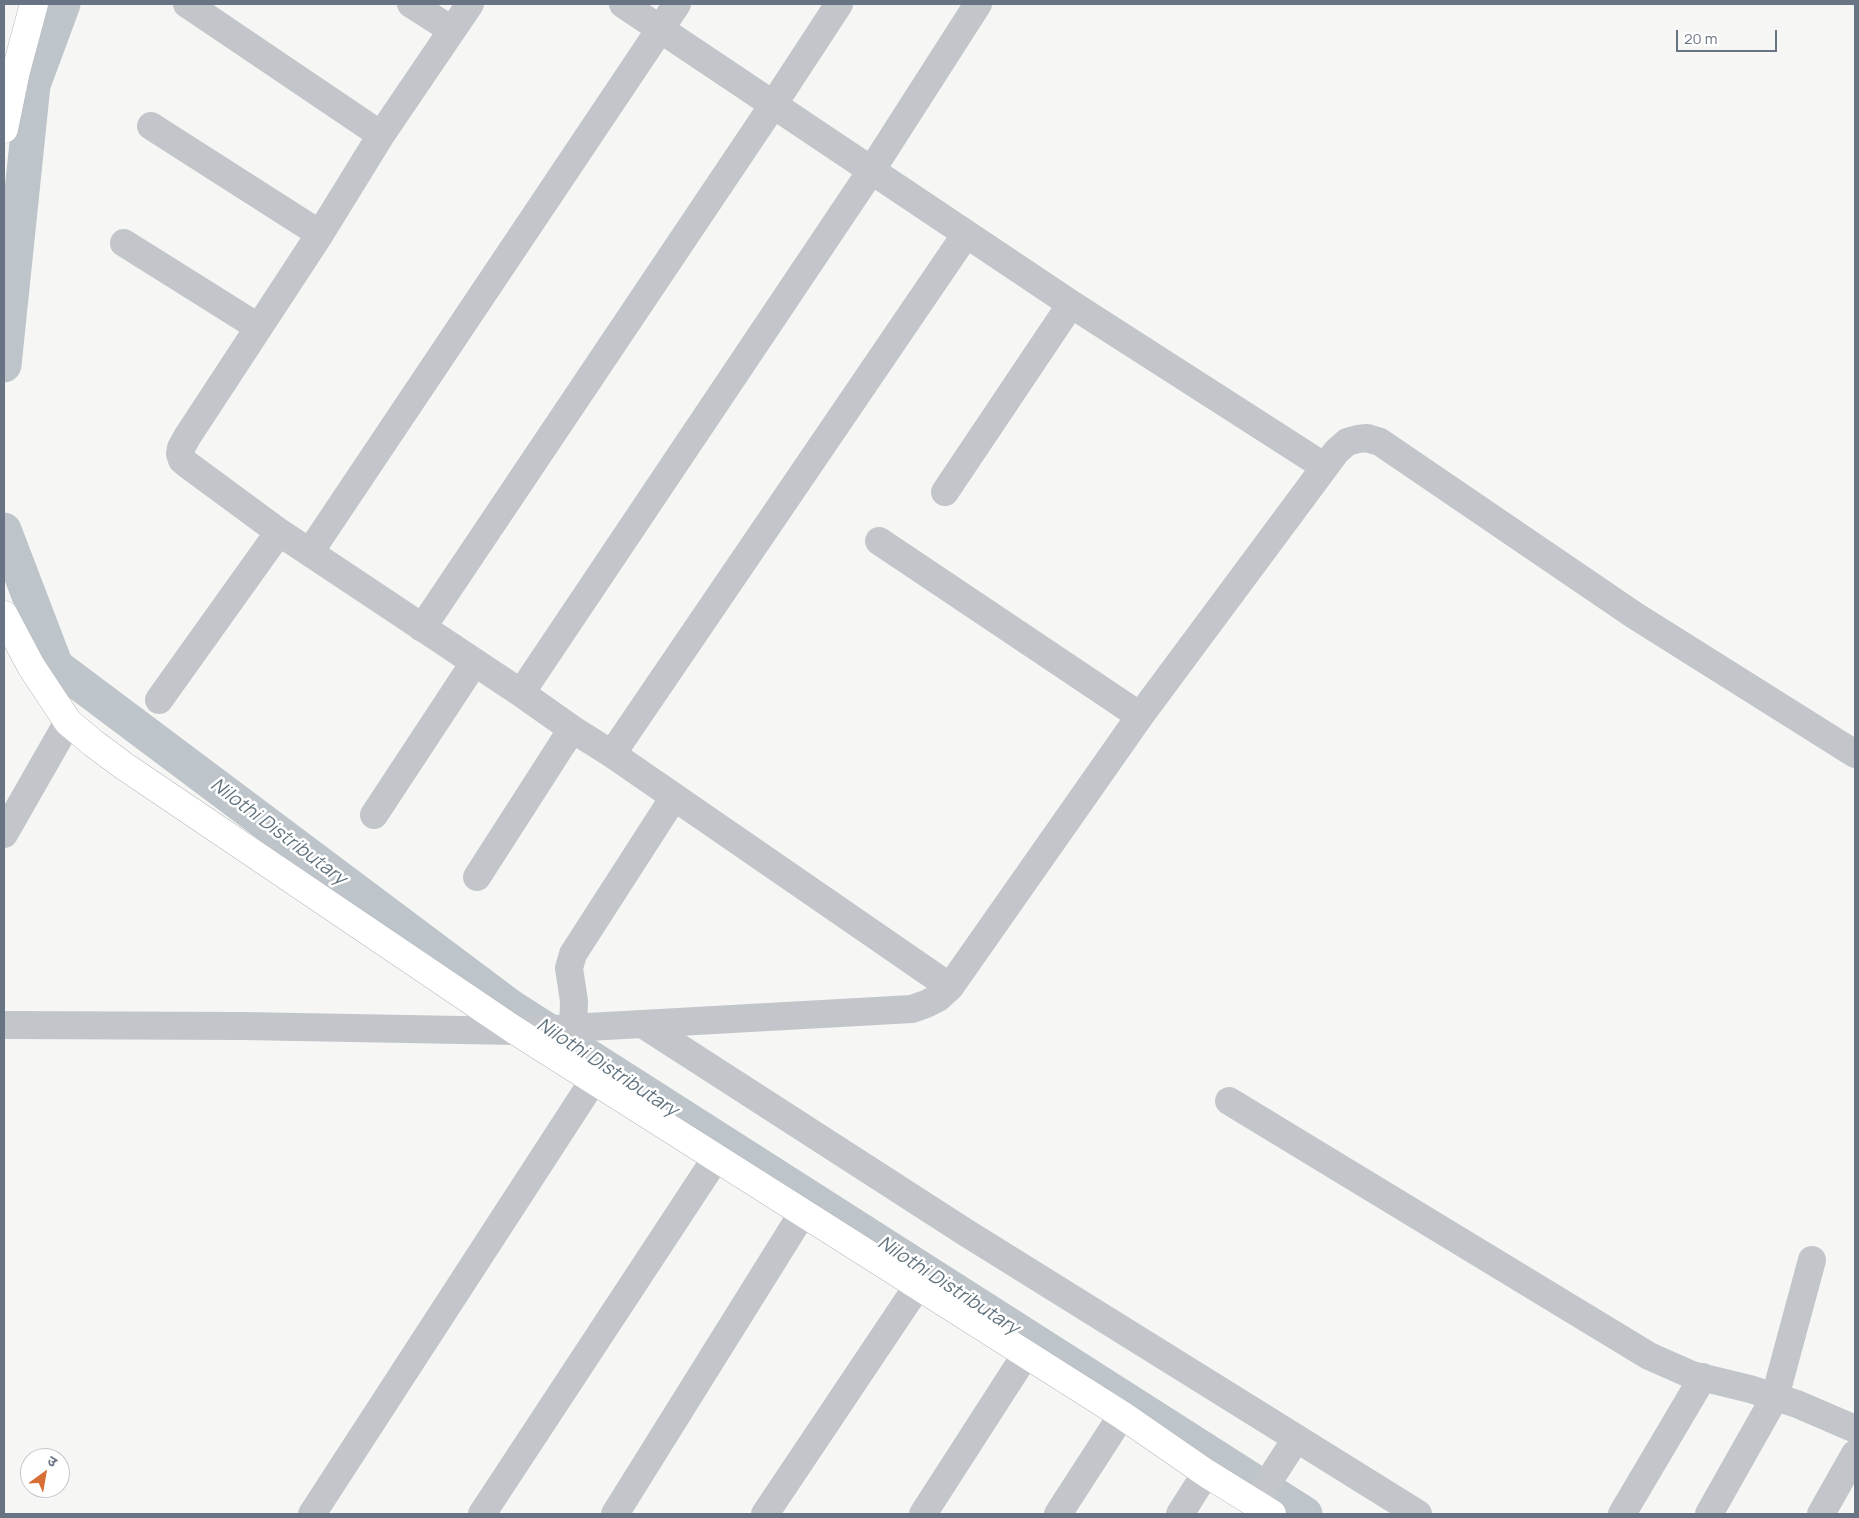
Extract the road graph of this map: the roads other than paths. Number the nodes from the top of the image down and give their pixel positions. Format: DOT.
graph roads {
  1 [pos="34,4"];
  2 [pos="187,4"];
  3 [pos="410,4"];
  4 [pos="470,4"];
  5 [pos="623,4"];
  6 [pos="677,4"];
  7 [pos="838,4"];
  8 [pos="978,4"];
  9 [pos="659,29"];
  10 [pos="452,30"];
  11 [pos="773,105"];
  12 [pos="151,126"];
  13 [pos="4,129"];
  14 [pos="381,135"];
  15 [pos="871,170"];
  16 [pos="320,234"];
  17 [pos="966,234"];
  18 [pos="124,243"];
  19 [pos="1071,304"];
  20 [pos="258,327"];
  21 [pos="1325,467"];
  22 [pos="945,492"];
  23 [pos="279,532"];
  24 [pos="879,541"];
  25 [pos="310,552"];
  26 [pos="4,614"];
  27 [pos="422,628"];
  28 [pos="474,663"];
  29 [pos="521,693"];
  30 [pos="159,700"];
  31 [pos="1140,716"];
  32 [pos="68,722"];
  33 [pos="572,729"];
  34 [pos="612,754"];
  35 [pos="1855,754"];
  36 [pos="674,797"];
  37 [pos="374,815"];
  38 [pos="4,834"];
  39 [pos="477,877"];
  40 [pos="950,987"];
  41 [pos="4,1025"];
  42 [pos="644,1025"];
  43 [pos="571,1029"];
  44 [pos="517,1031"];
  45 [pos="593,1081"];
  46 [pos="1229,1101"];
  47 [pos="716,1158"];
  48 [pos="802,1214"];
  49 [pos="1812,1260"];
  50 [pos="917,1287"];
  51 [pos="1026,1354"];
  52 [pos="1703,1377"];
  53 [pos="1775,1397"];
  54 [pos="1122,1416"];
  55 [pos="1855,1429"];
  56 [pos="1291,1445"];
  57 [pos="1855,1454"];
  58 [pos="1206,1473"];
  59 [pos="1263,1503"];
  60 [pos="312,1514"];
  61 [pos="482,1514"];
  62 [pos="615,1514"];
  63 [pos="765,1514"];
  64 [pos="922,1514"];
  65 [pos="1058,1514"];
  66 [pos="1180,1514"];
  67 [pos="1418,1514"];
  68 [pos="1622,1514"];
  69 [pos="1709,1514"];
  70 [pos="1822,1514"];
  1 -- 13 [label="street"];
  2 -- 14 [label="street"];
  3 -- 10 [label="street"];
  4 -- 10 [label="street"];
  5 -- 9 [label="street"];
  6 -- 9 [label="street"];
  7 -- 11 [label="street"];
  8 -- 15 [label="street"];
  9 -- 11 [label="street"];
  9 -- 25 [label="street"];
  10 -- 14 [label="street"];
  11 -- 15 [label="street"];
  11 -- 27 [label="street"];
  12 -- 16 [label="street"];
  14 -- 16 [label="street"];
  15 -- 17 [label="street"];
  15 -- 29 [label="street"];
  16 -- 20 [label="street"];
  17 -- 19 [label="street"];
  17 -- 34 [label="street"];
  18 -- 20 [label="street"];
  19 -- 21 [label="street"];
  19 -- 22 [label="street"];
  20 -- 23 [label="street"];
  21 -- 31 [label="street"];
  21 -- 35 [label="street"];
  23 -- 25 [label="street"];
  23 -- 30 [label="street"];
  24 -- 31 [label="street"];
  25 -- 27 [label="street"];
  26 -- 32 [label="street"];
  27 -- 28 [label="street"];
  28 -- 29 [label="street"];
  28 -- 37 [label="street"];
  29 -- 33 [label="street"];
  31 -- 40 [label="street"];
  32 -- 38 [label="street"];
  32 -- 44 [label="street"];
  33 -- 34 [label="street"];
  33 -- 39 [label="street"];
  34 -- 36 [label="street"];
  36 -- 40 [label="street"];
  36 -- 43 [label="street"];
  40 -- 42 [label="street"];
  41 -- 44 [label="street"];
  42 -- 43 [label="street"];
  42 -- 56 [label="street"];
  43 -- 44 [label="street"];
  44 -- 45 [label="street"];
  45 -- 47 [label="street"];
  45 -- 60 [label="street"];
  46 -- 52 [label="street"];
  47 -- 48 [label="street"];
  47 -- 61 [label="street"];
  48 -- 50 [label="street"];
  48 -- 62 [label="street"];
  49 -- 53 [label="street"];
  50 -- 51 [label="street"];
  50 -- 63 [label="street"];
  51 -- 54 [label="street"];
  51 -- 64 [label="street"];
  52 -- 53 [label="street"];
  52 -- 68 [label="street"];
  53 -- 55 [label="street"];
  53 -- 69 [label="street"];
  54 -- 58 [label="street"];
  54 -- 65 [label="street"];
  56 -- 59 [label="street"];
  56 -- 67 [label="street"];
  57 -- 70 [label="street"];
  58 -- 59 [label="street"];
  58 -- 66 [label="street"];
}
